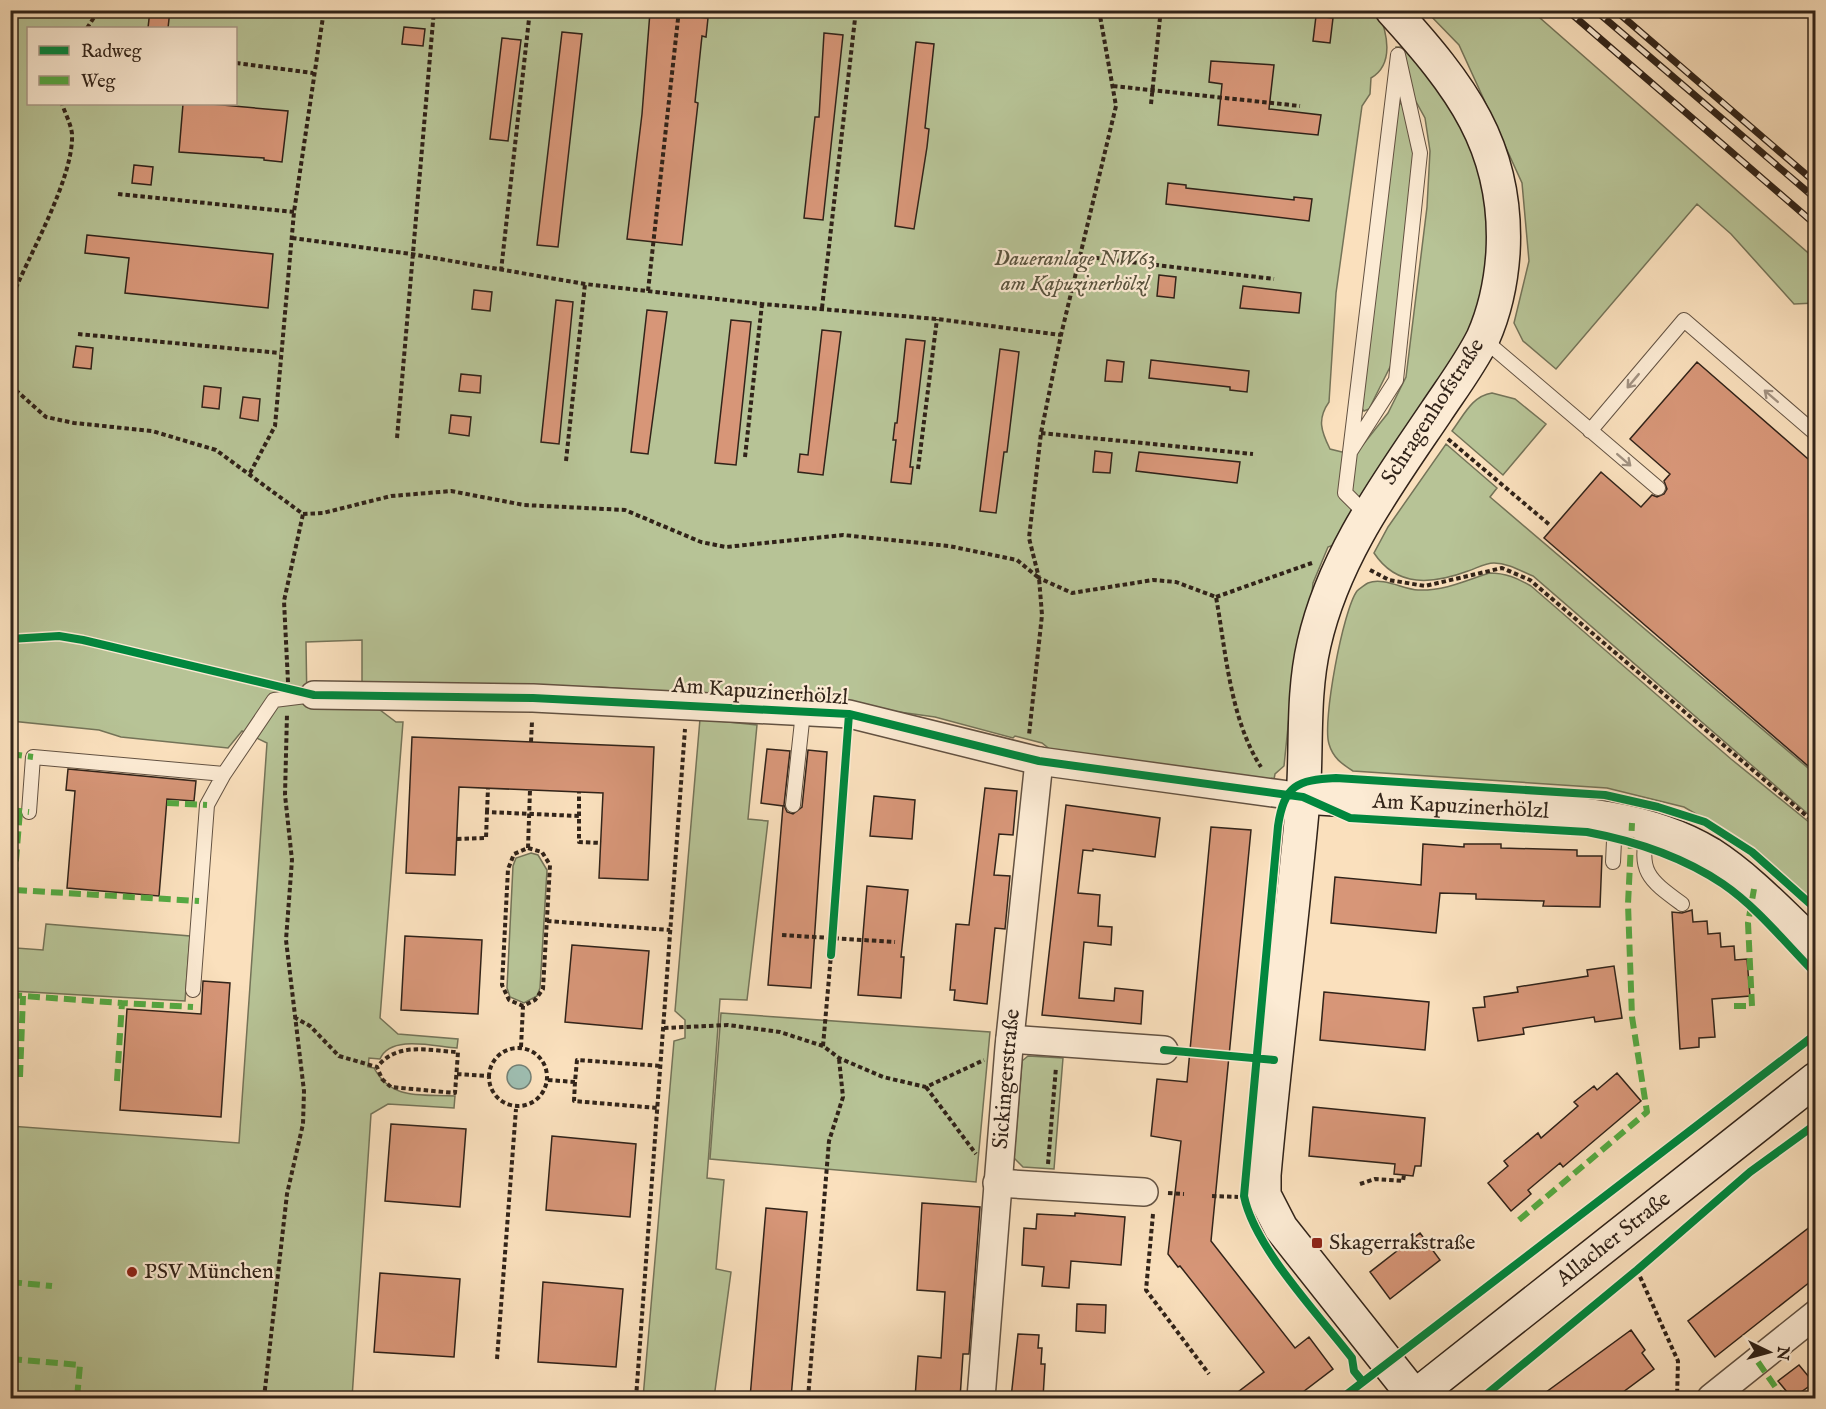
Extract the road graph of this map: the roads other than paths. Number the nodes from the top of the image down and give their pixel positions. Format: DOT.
graph roads {
  1 [pos="1397,16"];
  2 [pos="1398,55"];
  3 [pos="1482,338"];
  4 [pos="1590,431"];
  5 [pos="1815,434"];
  6 [pos="1350,452"];
  7 [pos="1658,488"];
  8 [pos="1367,515"];
  9 [pos="314,695"];
  10 [pos="803,712"];
  11 [pos="1029,758"];
  12 [pos="224,774"];
  13 [pos="1303,797"];
  14 [pos="793,805"];
  15 [pos="29,812"];
  16 [pos="1614,820"];
  17 [pos="1648,829"];
  18 [pos="1613,862"];
  19 [pos="1682,904"];
  20 [pos="1815,947"];
  21 [pos="193,990"];
  22 [pos="1009,1043"];
  23 [pos="1164,1050"];
  24 [pos="1815,1079"];
  25 [pos="997,1183"];
  26 [pos="1149,1198"];
  27 [pos="1815,1314"];
  28 [pos="981,1398"];
  29 [pos="1414,1398"];
  30 [pos="1711,1398"];
  1 -- 2 [label="lane"];
  1 -- 3 [label="street, Schragenhofstraße"];
  2 -- 6 [label="lane"];
  2 -- 6 [label="lane"];
  3 -- 4 [label="lane"];
  3 -- 8 [label="street, Schragenhofstraße"];
  5 -- 4 [label="lane, one-way"];
  4 -- 7 [label="lane, one-way"];
  6 -- 8 [label="lane"];
  8 -- 13 [label="street, Schragenhofstraße"];
  9 -- 10 [label="street, Am Kapuzinerhölzl"];
  9 -- 12 [label="lane"];
  10 -- 11 [label="street, Am Kapuzinerhölzl"];
  10 -- 14 [label="lane"];
  11 -- 13 [label="street, Am Kapuzinerhölzl"];
  11 -- 22 [label="street, Sickingerstraße"];
  12 -- 15 [label="lane"];
  12 -- 21 [label="lane"];
  13 -- 16 [label="street, Am Kapuzinerhölzl"];
  13 -- 29 [label="street"];
  16 -- 17 [label="street, Am Kapuzinerhölzl"];
  16 -- 18 [label="lane"];
  17 -- 19 [label="lane"];
  17 -- 20 [label="street, Am Kapuzinerhölzl"];
  22 -- 23 [label="street"];
  22 -- 25 [label="street, Sickingerstraße"];
  24 -- 29 [label="street, Allacher Straße"];
  25 -- 26 [label="street"];
  25 -- 28 [label="street, Sickingerstraße"];
  27 -- 30 [label="street"];
}
